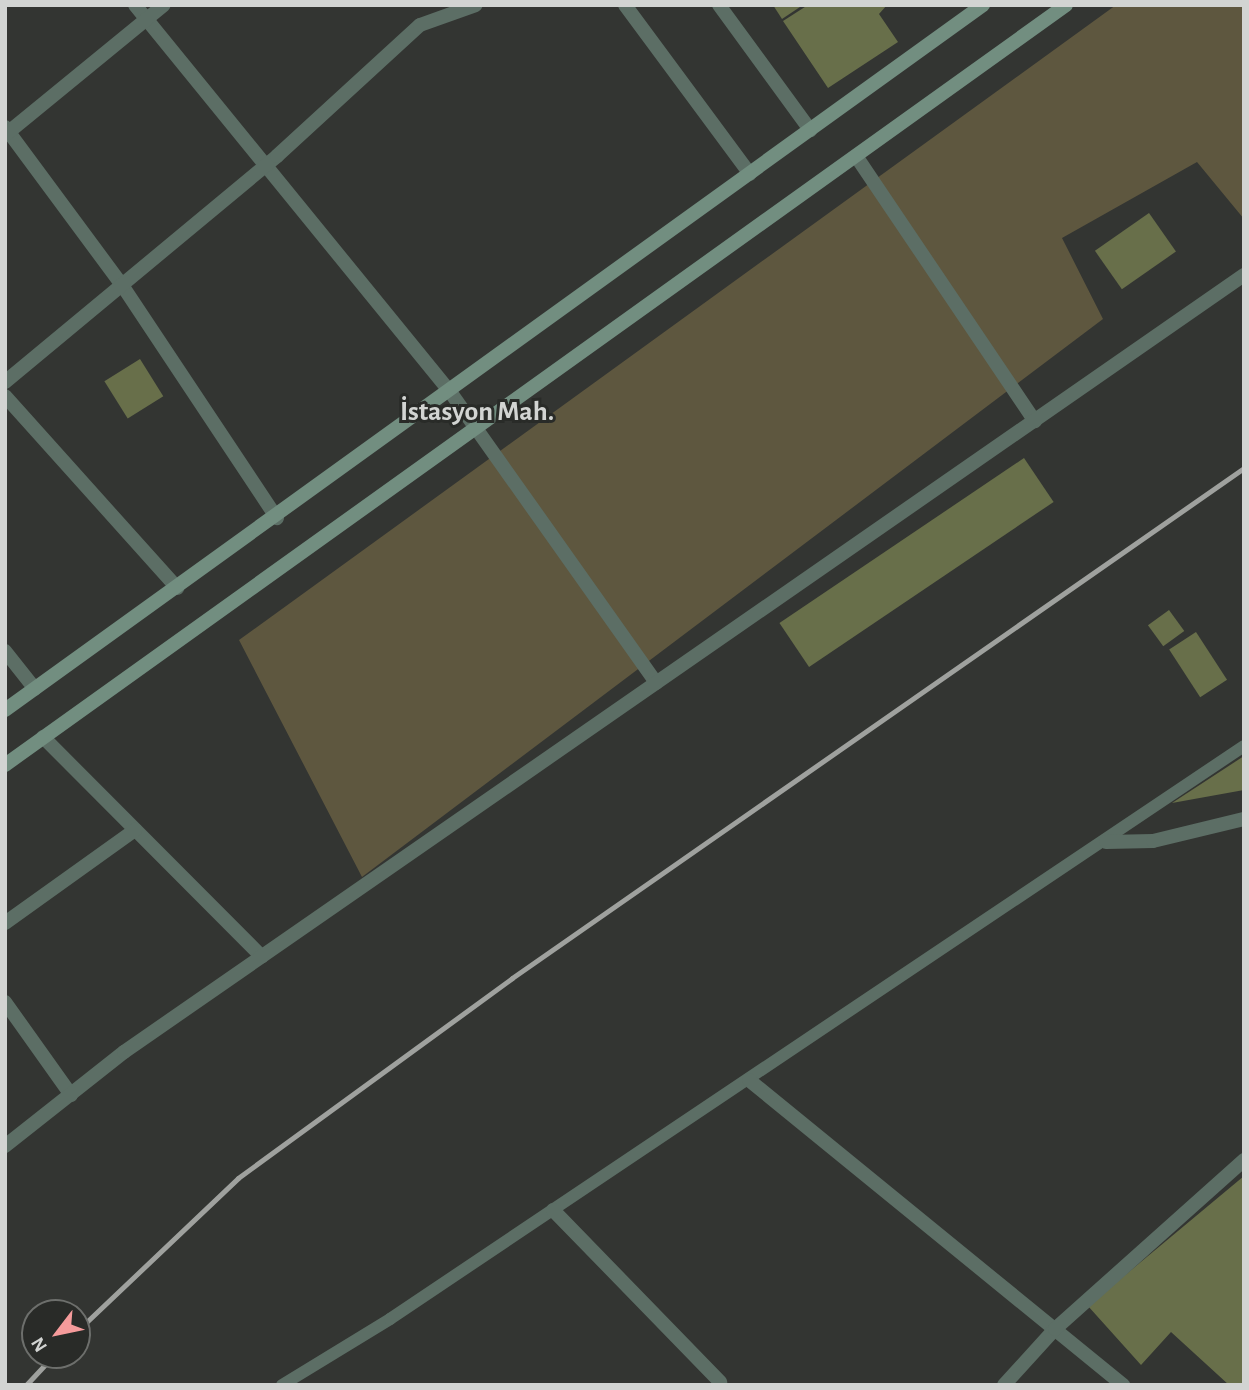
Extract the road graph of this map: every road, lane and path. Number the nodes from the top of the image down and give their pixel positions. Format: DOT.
graph roads {
  1 [pos="135,5"];
  2 [pos="164,5"];
  3 [pos="476,5"];
  4 [pos="625,5"];
  5 [pos="719,5"];
  6 [pos="983,5"];
  7 [pos="1066,5"];
  8 [pos="148,19"];
  9 [pos="810,130"];
  10 [pos="7,131"];
  11 [pos="856,156"];
  12 [pos="263,167"];
  13 [pos="750,174"];
  14 [pos="1244,275"];
  15 [pos="122,285"];
  16 [pos="5,382"];
  17 [pos="451,393"];
  18 [pos="5,396"];
  19 [pos="1035,421"];
  20 [pos="476,428"];
  21 [pos="277,518"];
  22 [pos="177,588"];
  23 [pos="5,651"];
  24 [pos="656,683"];
  25 [pos="35,689"];
  26 [pos="5,710"];
  27 [pos="43,737"];
  28 [pos="1244,746"];
  29 [pos="5,765"];
  30 [pos="1244,819"];
  31 [pos="135,830"];
  32 [pos="1106,842"];
  33 [pos="5,923"];
  34 [pos="262,957"];
  35 [pos="5,1002"];
  36 [pos="749,1080"];
  37 [pos="71,1095"];
  38 [pos="5,1146"];
  39 [pos="1244,1160"];
  40 [pos="553,1210"];
  41 [pos="1055,1329"];
  42 [pos="720,1381"];
  43 [pos="282,1385"];
  44 [pos="1004,1385"];
  45 [pos="1124,1385"];
  1 -- 8 [label="street"];
  2 -- 8 [label="street"];
  3 -- 12 [label="street"];
  4 -- 13 [label="street"];
  5 -- 9 [label="street"];
  6 -- 9 [label="main road"];
  7 -- 11 [label="main road"];
  8 -- 10 [label="street"];
  8 -- 12 [label="street"];
  9 -- 13 [label="main road"];
  10 -- 15 [label="street"];
  11 -- 19 [label="street"];
  11 -- 20 [label="main road"];
  12 -- 15 [label="street"];
  12 -- 17 [label="street"];
  13 -- 17 [label="main road"];
  14 -- 19 [label="street"];
  15 -- 16 [label="street"];
  15 -- 21 [label="street"];
  17 -- 20 [label="street"];
  17 -- 21 [label="main road"];
  18 -- 22 [label="street"];
  19 -- 24 [label="street"];
  20 -- 24 [label="street"];
  20 -- 27 [label="main road"];
  21 -- 22 [label="main road"];
  22 -- 25 [label="main road"];
  23 -- 25 [label="street"];
  24 -- 34 [label="street"];
  25 -- 26 [label="main road"];
  27 -- 29 [label="main road"];
  27 -- 31 [label="street"];
  28 -- 32 [label="lane"];
  30 -- 32 [label="street"];
  31 -- 33 [label="street"];
  31 -- 34 [label="street"];
  32 -- 36 [label="lane"];
  34 -- 37 [label="street"];
  35 -- 37 [label="street"];
  36 -- 40 [label="lane"];
  36 -- 41 [label="street"];
  37 -- 38 [label="street"];
  39 -- 41 [label="street"];
  40 -- 42 [label="street"];
  40 -- 43 [label="lane"];
  41 -- 44 [label="street"];
  41 -- 45 [label="street"];
}
